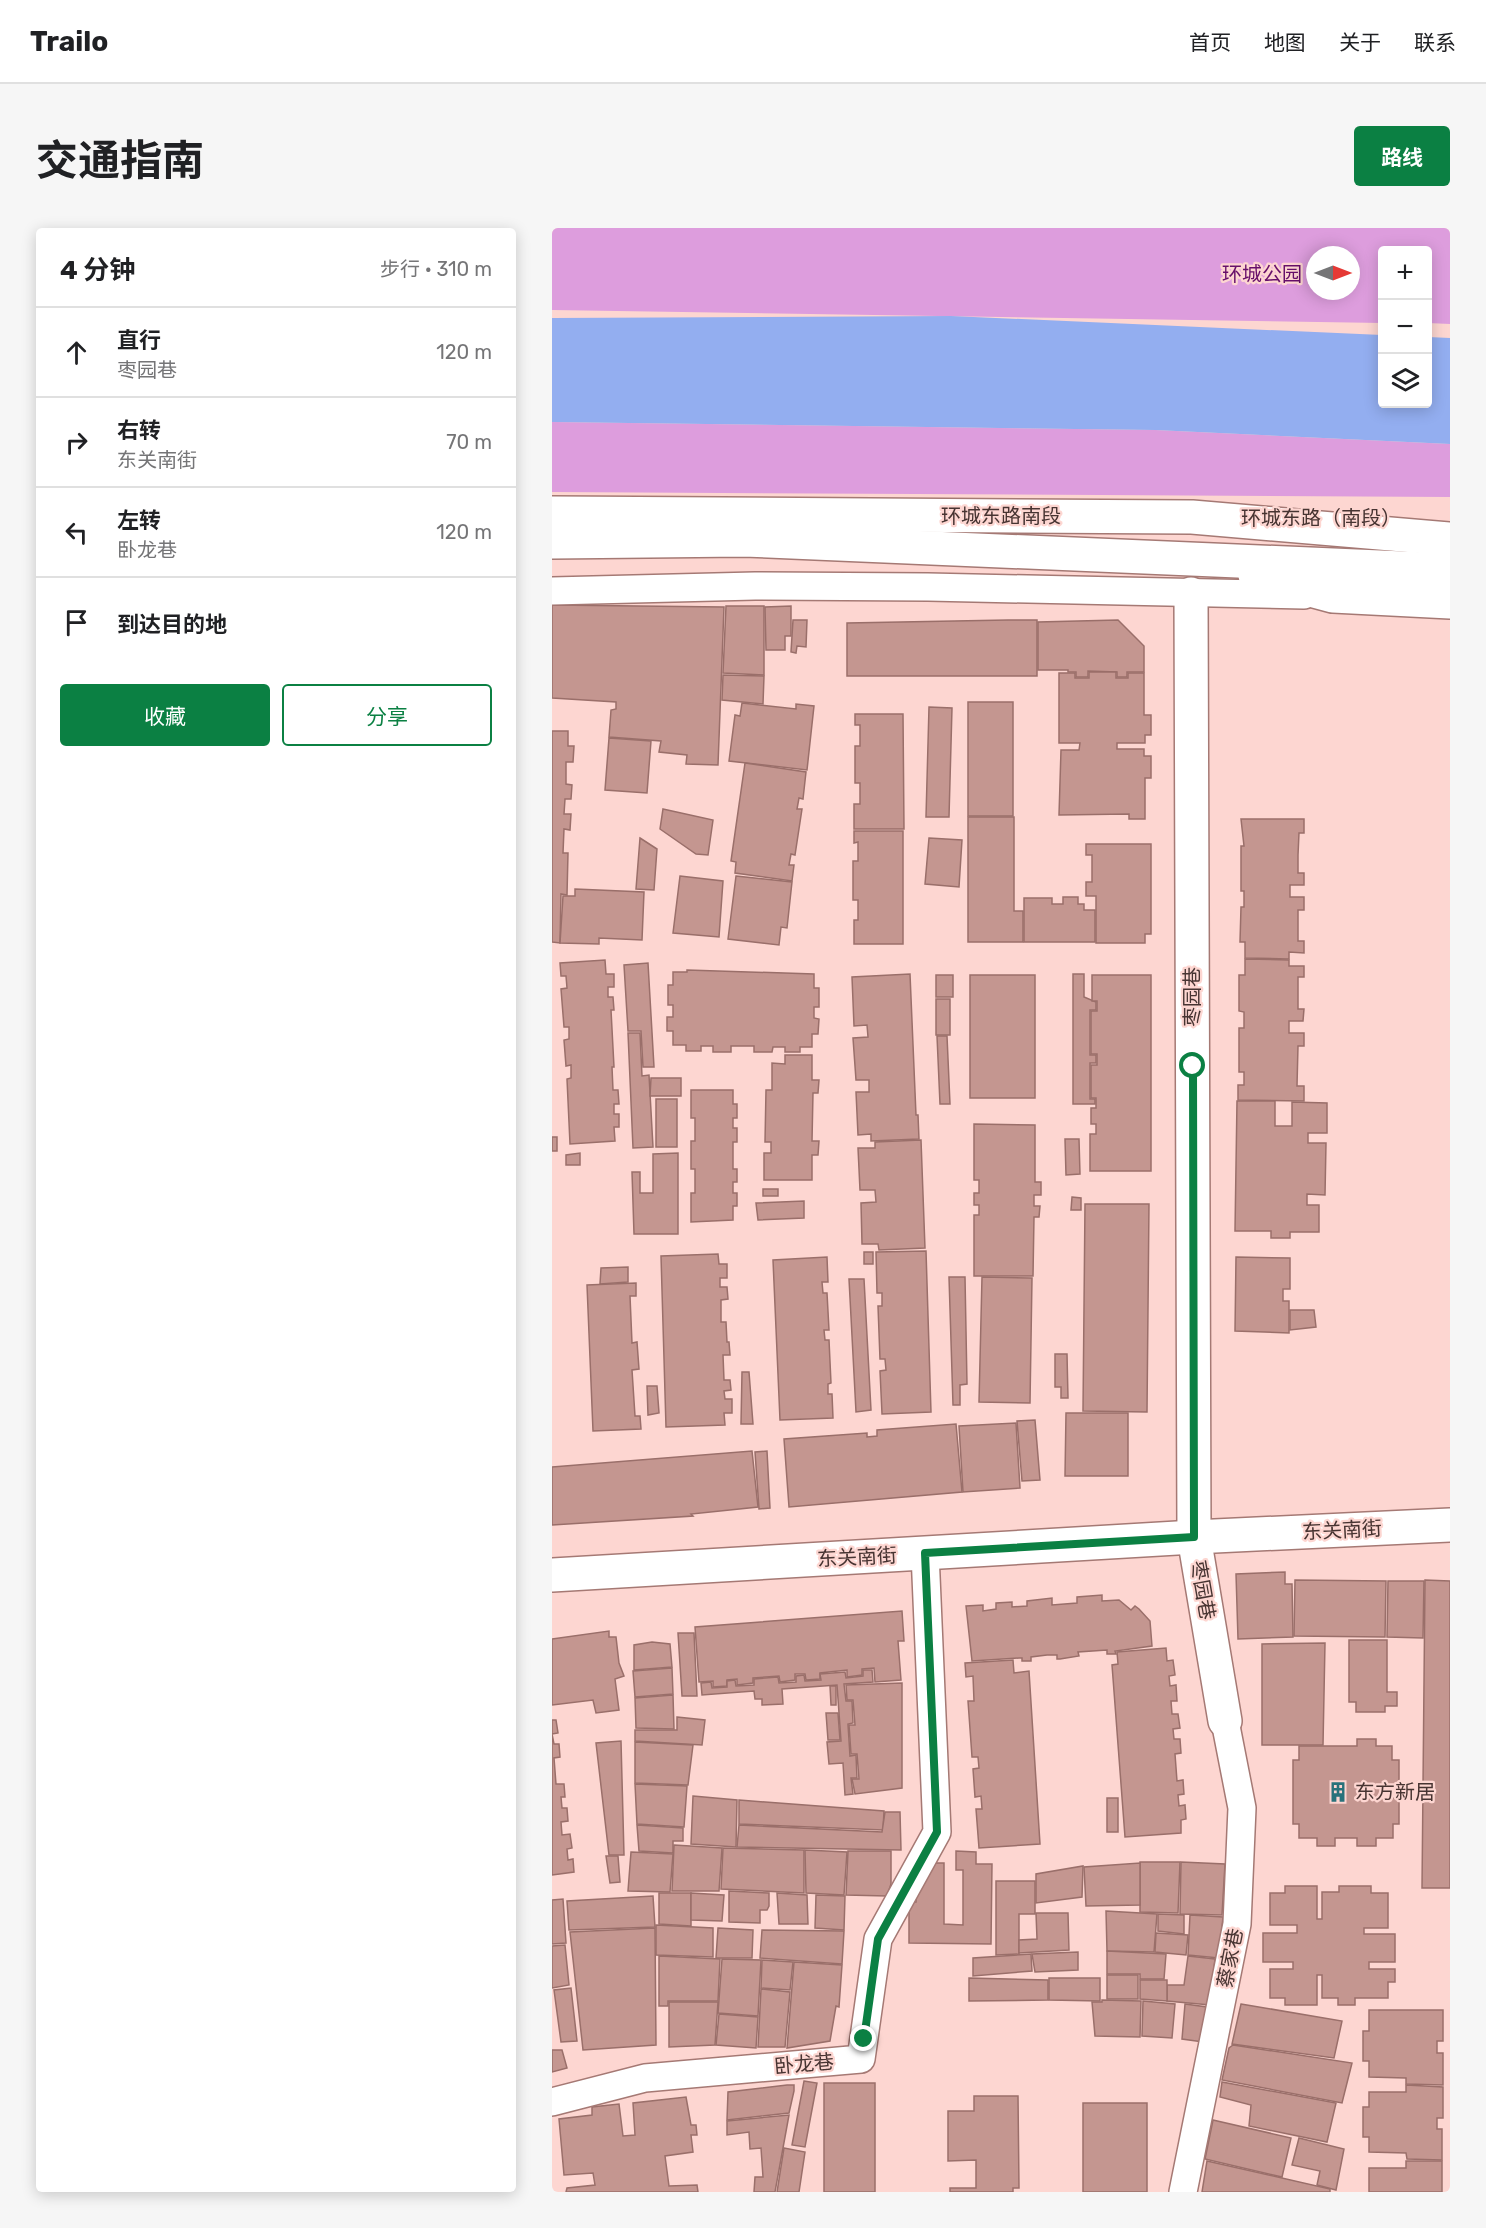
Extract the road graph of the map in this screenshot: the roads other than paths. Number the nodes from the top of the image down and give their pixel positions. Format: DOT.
graph roads {
  1 [pos="552,513"];
  2 [pos="1192,517"];
  3 [pos="1450,519"];
  4 [pos="1450,539"];
  5 [pos="552,542"];
  6 [pos="1195,560"];
  7 [pos="1450,570"];
  8 [pos="552,591"];
  9 [pos="1191,594"];
  10 [pos="1333,596"];
  11 [pos="1450,602"];
  12 [pos="1450,1526"];
  13 [pos="1194,1537"];
  14 [pos="925,1553"];
  15 [pos="552,1575"];
  16 [pos="1225,1721"];
  17 [pos="552,2102"];
  18 [pos="1183,2192"];
  1 -- 2 [label="main road, 环城东路南段"];
  2 -- 3 [label="main road, 环城东路（南段）"];
  2 -- 4 [label="main road, 环城东路南段"];
  5 -- 6 [label="main road, 环城东路南段"];
  6 -- 7 [label="main road, 环城东路南段"];
  6 -- 10 [label="main road"];
  8 -- 9 [label="street"];
  9 -- 10 [label="street"];
  9 -- 13 [label="main road, 枣园巷"];
  10 -- 11 [label="main road"];
  12 -- 13 [label="main road, 东关南街"];
  13 -- 14 [label="main road, 东关南街"];
  13 -- 16 [label="main road, 枣园巷"];
  14 -- 15 [label="main road, 东关南街"];
  14 -- 17 [label="street, 卧龙巷"];
  16 -- 18 [label="street, 蔡家巷"];
}
